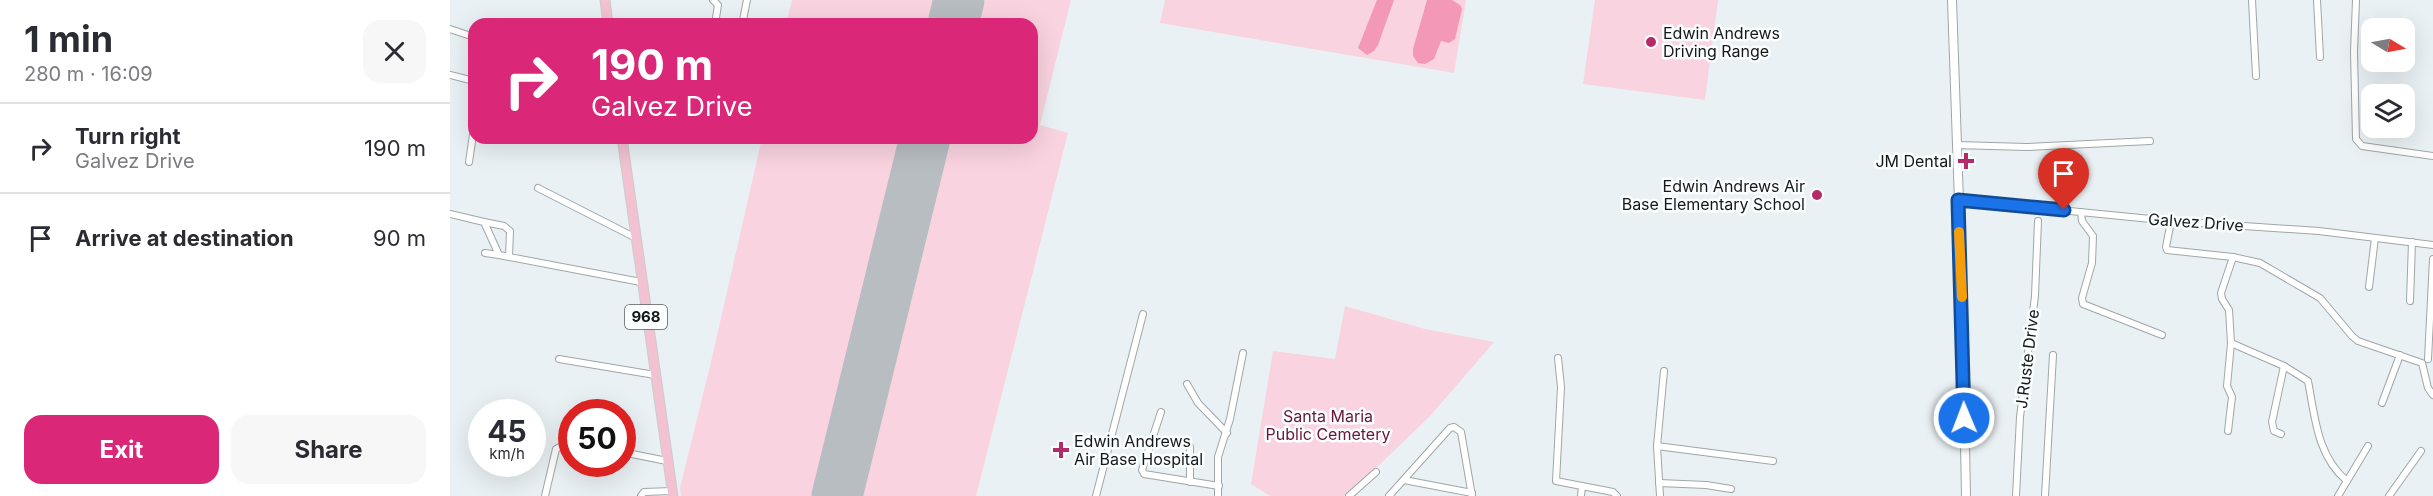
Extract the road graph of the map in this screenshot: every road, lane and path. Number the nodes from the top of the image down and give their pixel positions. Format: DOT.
graph roads {
  1 [pos="606,0"];
  2 [pos="713,0"];
  3 [pos="747,0"];
  4 [pos="1952,0"];
  5 [pos="2252,0"];
  6 [pos="2317,0"];
  7 [pos="2356,0"];
  8 [pos="608,18"];
  9 [pos="716,18"];
  10 [pos="743,18"];
  11 [pos="450,29"];
  12 [pos="468,35"];
  13 [pos="2320,57"];
  14 [pos="450,75"];
  15 [pos="2256,76"];
  16 [pos="468,80"];
  17 [pos="2150,141"];
  18 [pos="472,144"];
  19 [pos="623,144"];
  20 [pos="1956,145"];
  21 [pos="2433,156"];
  22 [pos="469,162"];
  23 [pos="538,188"];
  24 [pos="1958,200"];
  25 [pos="2081,212"];
  26 [pos="450,214"];
  27 [pos="2038,221"];
  28 [pos="2170,221"];
  29 [pos="484,222"];
  30 [pos="636,238"];
  31 [pos="2375,238"];
  32 [pos="2412,242"];
  33 [pos="2433,245"];
  34 [pos="485,254"];
  35 [pos="499,255"];
  36 [pos="509,257"];
  37 [pos="2234,257"];
  38 [pos="2433,259"];
  39 [pos="641,282"];
  40 [pos="2369,287"];
  41 [pos="2410,301"];
  42 [pos="1143,314"];
  43 [pos="2162,335"];
  44 [pos="2231,343"];
  45 [pos="1243,353"];
  46 [pos="2053,355"];
  47 [pos="2400,355"];
  48 [pos="1558,358"];
  49 [pos="559,359"];
  50 [pos="2428,361"];
  51 [pos="2284,366"];
  52 [pos="1664,371"];
  53 [pos="655,375"];
  54 [pos="1187,384"];
  55 [pos="2433,395"];
  56 [pos="2382,403"];
  57 [pos="1161,412"];
  58 [pos="2228,431"];
  59 [pos="1227,433"];
  60 [pos="2281,434"];
  61 [pos="1658,446"];
  62 [pos="2368,446"];
  63 [pos="1190,447"];
  64 [pos="558,448"];
  65 [pos="2421,451"];
  66 [pos="636,455"];
  67 [pos="667,461"];
  68 [pos="1773,461"];
  69 [pos="1376,472"];
  70 [pos="1404,480"];
  71 [pos="2347,481"];
  72 [pos="1190,482"];
  73 [pos="1659,483"];
  74 [pos="1219,486"];
  75 [pos="1582,486"];
  76 [pos="1731,489"];
  77 [pos="673,493"];
  78 [pos="1472,495"];
  79 [pos="545,496"];
  80 [pos="641,496"];
  81 [pos="1096,496"];
  82 [pos="1218,496"];
  83 [pos="1349,496"];
  84 [pos="1389,496"];
  85 [pos="1581,496"];
  86 [pos="1617,496"];
  87 [pos="1660,496"];
  88 [pos="1966,496"];
  89 [pos="2016,496"];
  90 [pos="2045,496"];
  91 [pos="2338,496"];
  92 [pos="2388,496"];
  1 -- 8 [label="main road"];
  2 -- 9 [label="street"];
  3 -- 10 [label="street"];
  4 -- 20 [label="main road"];
  5 -- 15 [label="street"];
  6 -- 13 [label="street"];
  7 -- 21 [label="street"];
  11 -- 12 [label="street"];
  14 -- 16 [label="street"];
  17 -- 20 [label="street"];
  18 -- 22 [label="street"];
  19 -- 30 [label="main road, 968"];
  20 -- 24 [label="main road"];
  23 -- 30 [label="street"];
  24 -- 25 [label="street, Galvez Drive"];
  24 -- 88 [label="main road"];
  25 -- 28 [label="street, Galvez Drive"];
  25 -- 43 [label="street"];
  26 -- 29 [label="street"];
  27 -- 89 [label="street, J.Ruste Drive"];
  28 -- 31 [label="street, Galvez Drive"];
  28 -- 37 [label="street"];
  29 -- 35 [label="street"];
  29 -- 36 [label="street"];
  30 -- 39 [label="main road, 968"];
  31 -- 32 [label="street, Galvez Drive"];
  31 -- 40 [label="street"];
  32 -- 33 [label="street, Galvez Drive"];
  32 -- 41 [label="street"];
  34 -- 35 [label="street"];
  35 -- 36 [label="street"];
  36 -- 39 [label="street"];
  37 -- 44 [label="street"];
  37 -- 47 [label="street"];
  38 -- 50 [label="street"];
  39 -- 53 [label="main road, 968"];
  42 -- 81 [label="street"];
  44 -- 51 [label="street"];
  44 -- 58 [label="street"];
  45 -- 59 [label="street"];
  46 -- 90 [label="street"];
  47 -- 50 [label="street"];
  47 -- 56 [label="street"];
  48 -- 75 [label="street"];
  49 -- 53 [label="street"];
  50 -- 55 [label="street"];
  51 -- 60 [label="street"];
  51 -- 71 [label="street"];
  52 -- 61 [label="street"];
  53 -- 67 [label="main road, 968"];
  54 -- 59 [label="street"];
  57 -- 72 [label="street"];
  59 -- 74 [label="street"];
  61 -- 68 [label="street"];
  61 -- 73 [label="street"];
  62 -- 71 [label="street"];
  63 -- 72 [label="street"];
  64 -- 79 [label="street"];
  65 -- 92 [label="street"];
  66 -- 67 [label="street"];
  67 -- 77 [label="main road, 968"];
  69 -- 83 [label="street"];
  70 -- 78 [label="street"];
  70 -- 78 [label="street"];
  70 -- 84 [label="street"];
  71 -- 91 [label="street"];
  72 -- 74 [label="street"];
  73 -- 76 [label="street"];
  73 -- 87 [label="street"];
  74 -- 82 [label="street"];
  75 -- 85 [label="street"];
  75 -- 86 [label="street"];
  77 -- 80 [label="street"];
}
